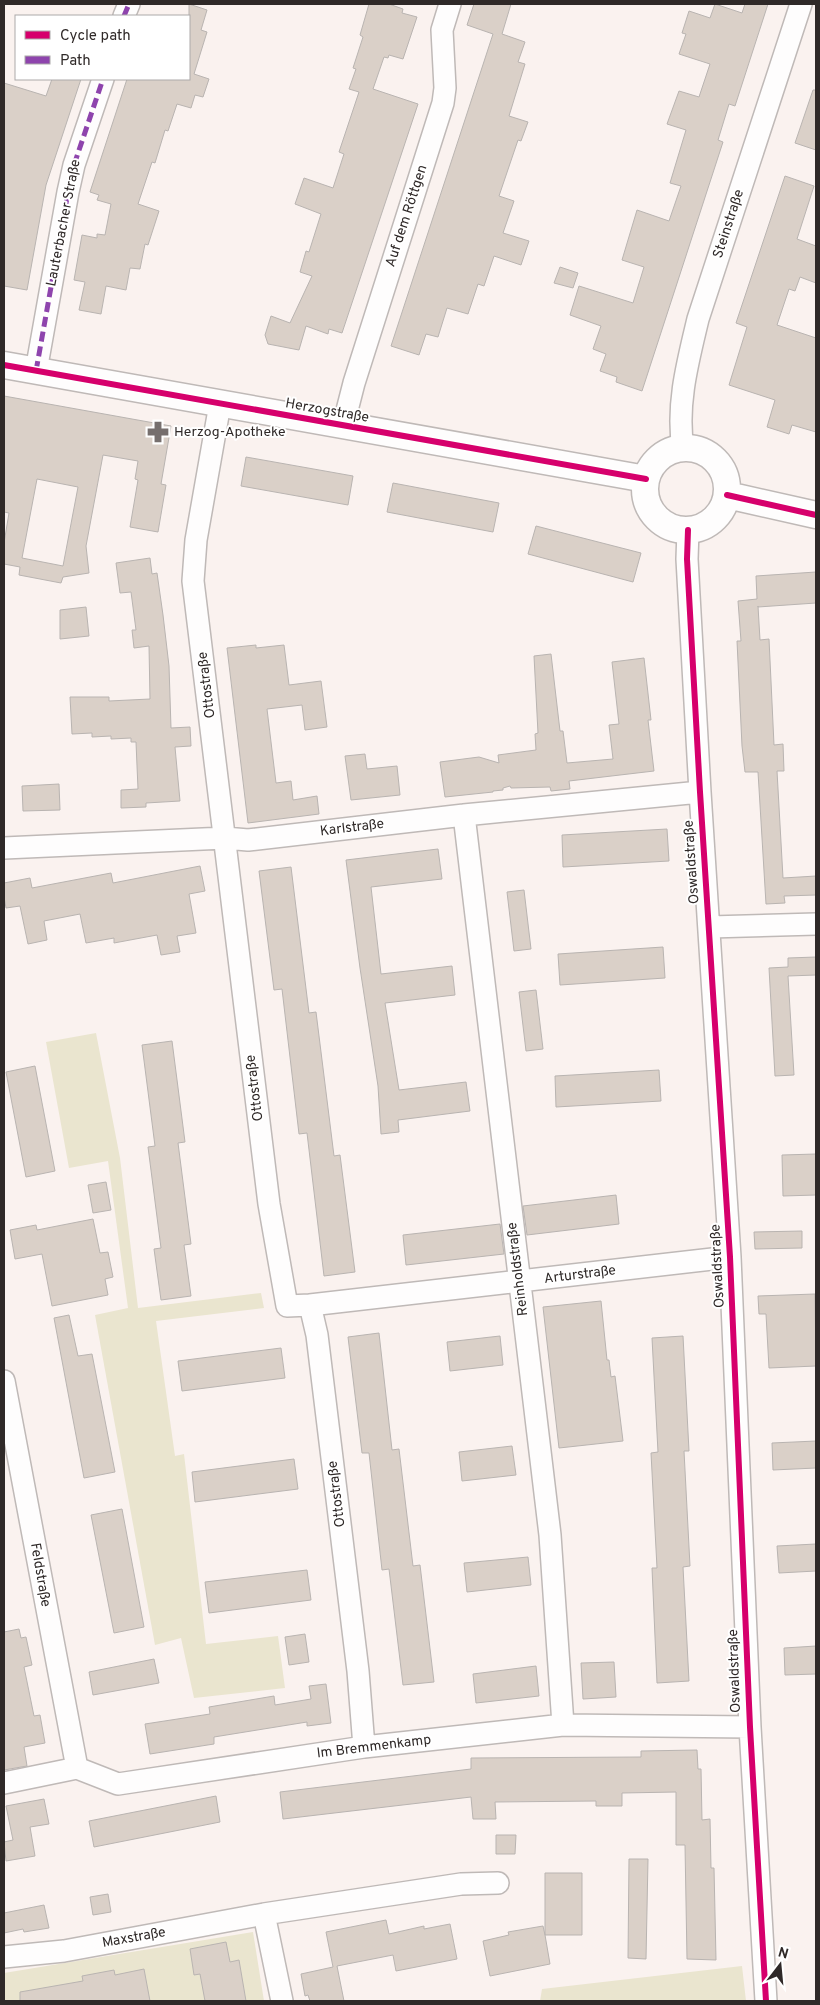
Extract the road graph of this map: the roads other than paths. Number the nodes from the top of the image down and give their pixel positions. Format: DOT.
graph roads {
  1 [pos="450,4"];
  2 [pos="801,4"];
  3 [pos="103,80"];
  4 [pos="4,366"];
  5 [pos="36,371"];
  6 [pos="220,404"];
  7 [pos="343,426"];
  8 [pos="683,448"];
  9 [pos="646,479"];
  10 [pos="727,495"];
  11 [pos="816,515"];
  12 [pos="688,530"];
  13 [pos="700,792"];
  14 [pos="464,815"];
  15 [pos="225,838"];
  16 [pos="4,848"];
  17 [pos="816,924"];
  18 [pos="710,927"];
  19 [pos="730,1257"];
  20 [pos="519,1282"];
  21 [pos="310,1305"];
  22 [pos="4,1381"];
  23 [pos="563,1725"];
  24 [pos="750,1727"];
  25 [pos="364,1747"];
  26 [pos="77,1768"];
  27 [pos="4,1783"];
  28 [pos="498,1883"];
  29 [pos="264,1914"];
  30 [pos="4,1957"];
  31 [pos="282,2001"];
  32 [pos="766,2001"];
  1 -- 7 [label="street, Auf dem Röttgen"];
  2 -- 8 [label="street, Steinstraße"];
  3 -- 5 [label="street, Lauterbacher Straße"];
  4 -- 5 [label="street, Herzogstraße"];
  5 -- 6 [label="street, Herzogstraße"];
  6 -- 7 [label="street, Herzogstraße"];
  6 -- 15 [label="street, Ottostraße"];
  7 -- 9 [label="street, Herzogstraße"];
  8 -- 9 [label="street"];
  8 -- 10 [label="street"];
  9 -- 12 [label="street"];
  10 -- 11 [label="street"];
  10 -- 12 [label="street"];
  12 -- 13 [label="street, Oswaldstraße"];
  13 -- 14 [label="street, Karlstraße"];
  13 -- 18 [label="street, Oswaldstraße"];
  14 -- 15 [label="street, Karlstraße"];
  14 -- 20 [label="street, Reinholdstraße"];
  15 -- 16 [label="street, Karlstraße"];
  15 -- 21 [label="street, Ottostraße"];
  17 -- 18 [label="street"];
  18 -- 19 [label="street, Oswaldstraße"];
  19 -- 20 [label="street, Arturstraße"];
  19 -- 24 [label="street, Oswaldstraße"];
  20 -- 21 [label="street, Arturstraße"];
  20 -- 23 [label="street, Reinholdstraße"];
  21 -- 25 [label="street, Ottostraße"];
  22 -- 26 [label="street, Feldstraße"];
  23 -- 24 [label="street, Im Bremmenkamp"];
  23 -- 25 [label="street, Im Bremmenkamp"];
  24 -- 32 [label="street, Oswaldstraße"];
  25 -- 26 [label="street, Im Bremmenkamp"];
  26 -- 27 [label="street"];
  28 -- 29 [label="street, Maxstraße"];
  29 -- 30 [label="street, Maxstraße"];
  29 -- 31 [label="street"];
}
